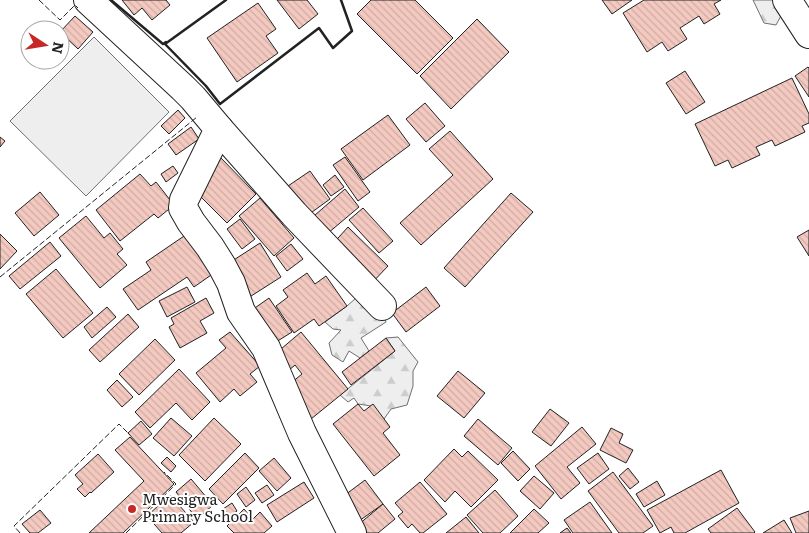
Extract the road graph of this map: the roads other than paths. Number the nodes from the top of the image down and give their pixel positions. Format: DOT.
graph roads {
  1 [pos="88,0"];
  2 [pos="787,0"];
  3 [pos="809,34"];
  4 [pos="219,128"];
  5 [pos="382,306"];
  6 [pos="352,533"];
  1 -- 4 [label="street"];
  2 -- 3 [label="street"];
  4 -- 5 [label="street"];
  4 -- 6 [label="street"];
}
